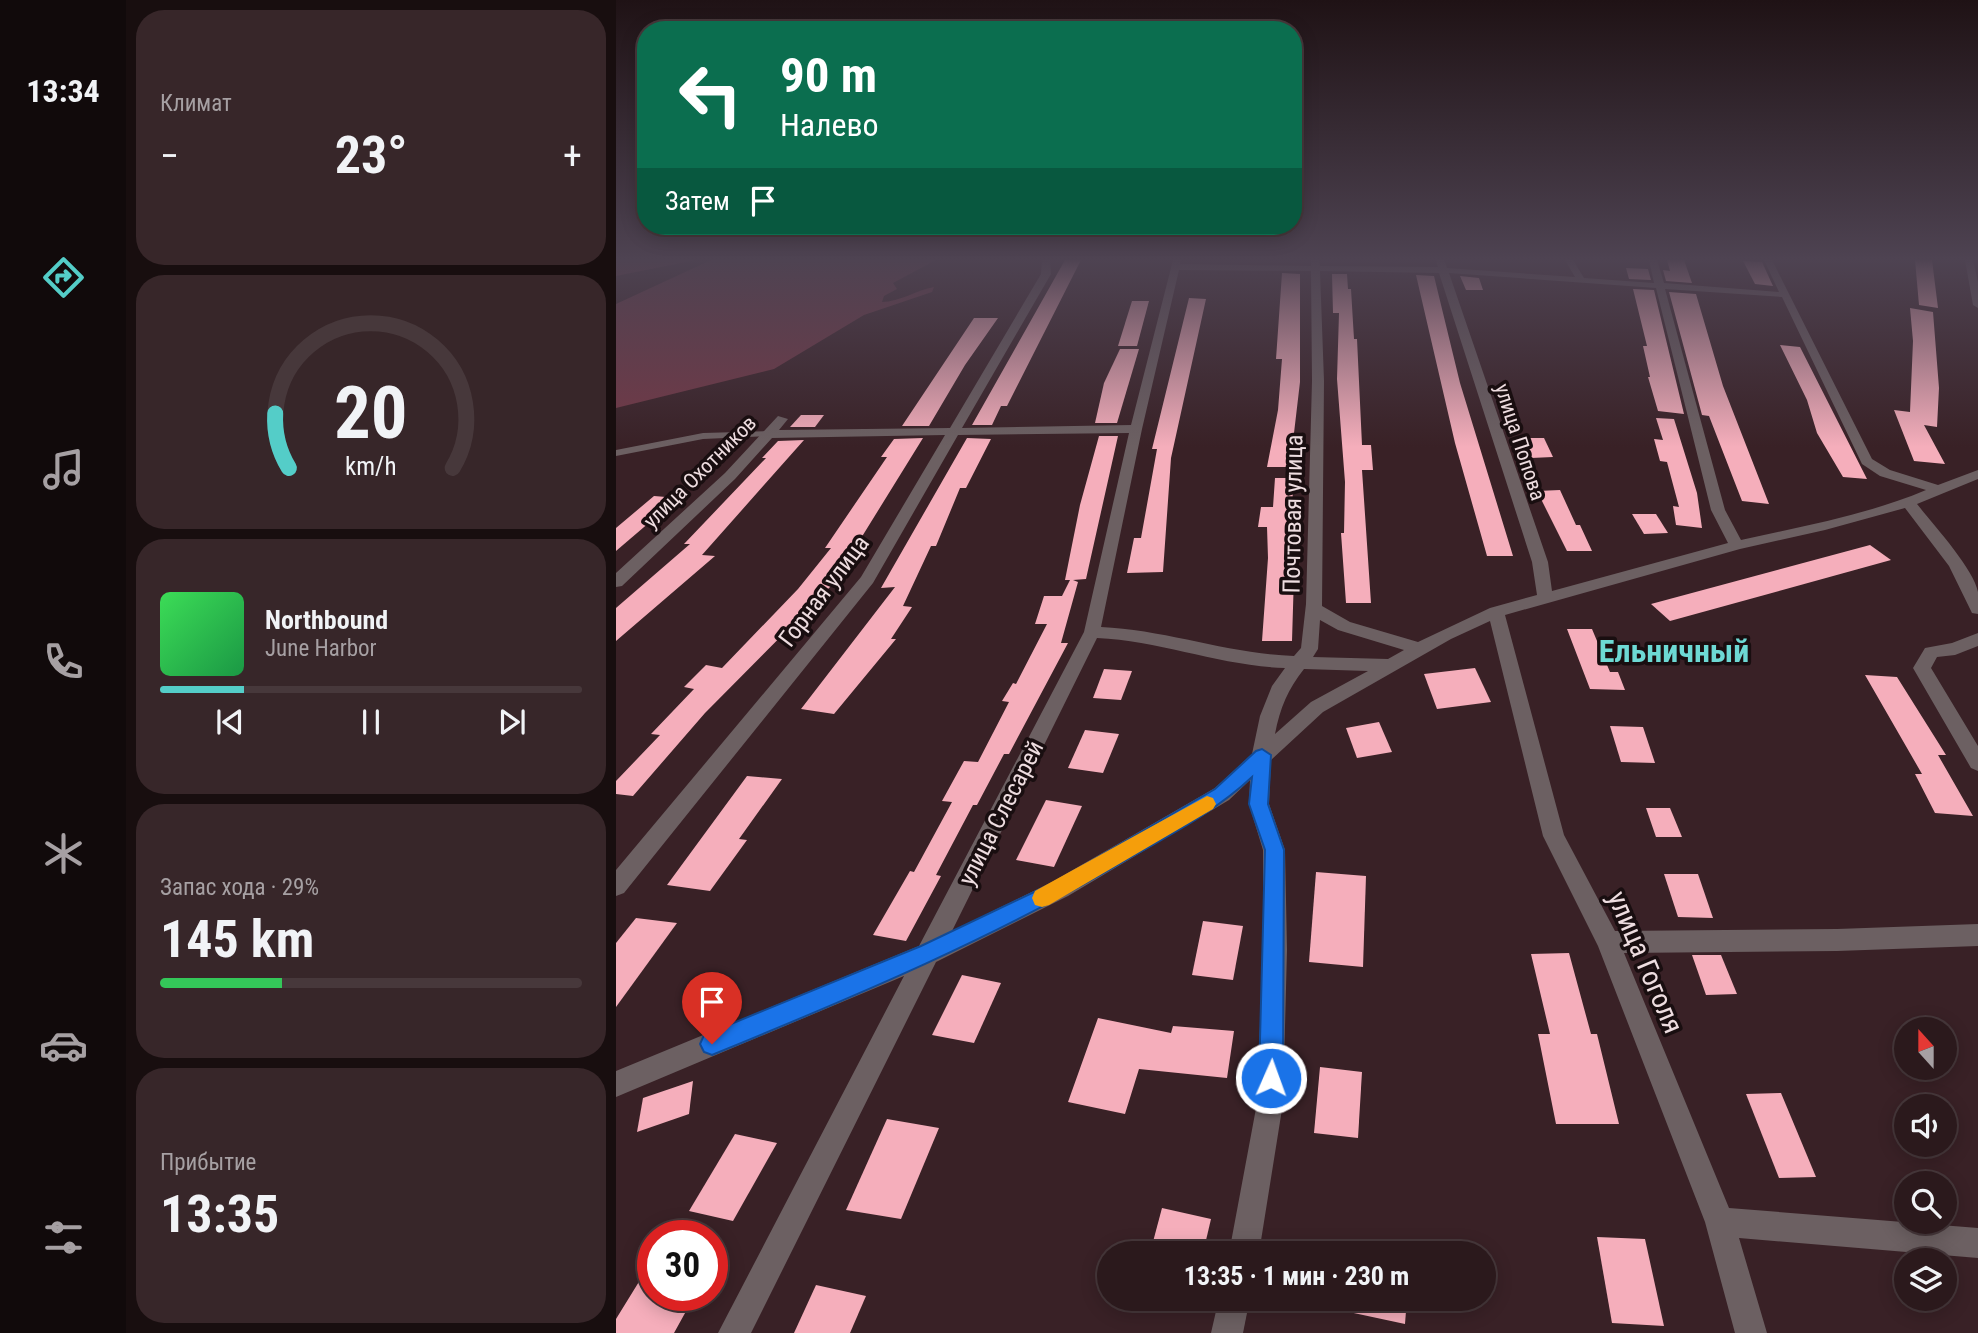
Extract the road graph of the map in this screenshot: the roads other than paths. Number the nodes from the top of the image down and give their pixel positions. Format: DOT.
graph roads {
  1 [pos="1018,322"];
  2 [pos="1162,322"];
  3 [pos="1316,322"];
  4 [pos="1460,322"];
  5 [pos="1669,322"];
  6 [pos="1800,322"];
  7 [pos="782,419"];
  8 [pos="1136,429"];
  9 [pos="953,432"];
  10 [pos="769,434"];
  11 [pos="616,453"];
  12 [pos="1978,474"];
  13 [pos="1942,491"];
  14 [pos="1908,503"];
  15 [pos="1737,545"];
  16 [pos="616,582"];
  17 [pos="1545,598"];
  18 [pos="1314,609"];
  19 [pos="1978,609"];
  20 [pos="1496,612"];
  21 [pos="1092,632"];
  22 [pos="1978,639"];
  23 [pos="1420,649"];
  24 [pos="1295,664"];
  25 [pos="1388,665"];
  26 [pos="1262,755"];
  27 [pos="1978,763"];
  28 [pos="616,886"];
  29 [pos="1978,935"];
  30 [pos="1608,942"];
  31 [pos="928,954"];
  32 [pos="616,1084"];
  33 [pos="1720,1222"];
  34 [pos="1246,1241"];
  35 [pos="1978,1243"];
  36 [pos="1232,1311"];
  37 [pos="734,1333"];
  38 [pos="1227,1333"];
  39 [pos="1751,1333"];
  1 -- 9 [label="street, Горная улица"];
  2 -- 8 [label="street, улица Слесарей"];
  3 -- 18 [label="street, Почтовая улица"];
  4 -- 17 [label="street, улица Попова"];
  5 -- 15 [label="street"];
  6 -- 13 [label="street"];
  7 -- 10 [label="street, улица Охотников"];
  8 -- 9 [label="street"];
  8 -- 21 [label="street, улица Слесарей"];
  9 -- 10 [label="street"];
  9 -- 28 [label="street, Горная улица"];
  10 -- 11 [label="lane"];
  10 -- 16 [label="street, улица Охотников"];
  12 -- 13 [label="street"];
  13 -- 14 [label="street"];
  14 -- 15 [label="street"];
  14 -- 19 [label="street"];
  15 -- 17 [label="street"];
  17 -- 20 [label="street"];
  18 -- 23 [label="street"];
  18 -- 24 [label="street, Почтовая улица"];
  20 -- 23 [label="street"];
  20 -- 30 [label="street, улица Гоголя"];
  21 -- 24 [label="street"];
  21 -- 31 [label="street, улица Слесарей"];
  22 -- 27 [label="street"];
  23 -- 25 [label="street"];
  24 -- 25 [label="street"];
  24 -- 26 [label="street, Почтовая улица"];
  25 -- 26 [label="street"];
  26 -- 31 [label="street"];
  26 -- 34 [label="street, Почтовая улица"];
  29 -- 30 [label="street"];
  30 -- 33 [label="street, улица Гоголя"];
  31 -- 32 [label="street"];
  31 -- 37 [label="street, улица Слесарей"];
  33 -- 35 [label="street"];
  33 -- 39 [label="street, улица Гоголя"];
  36 -- 38 [label="street"];
}
